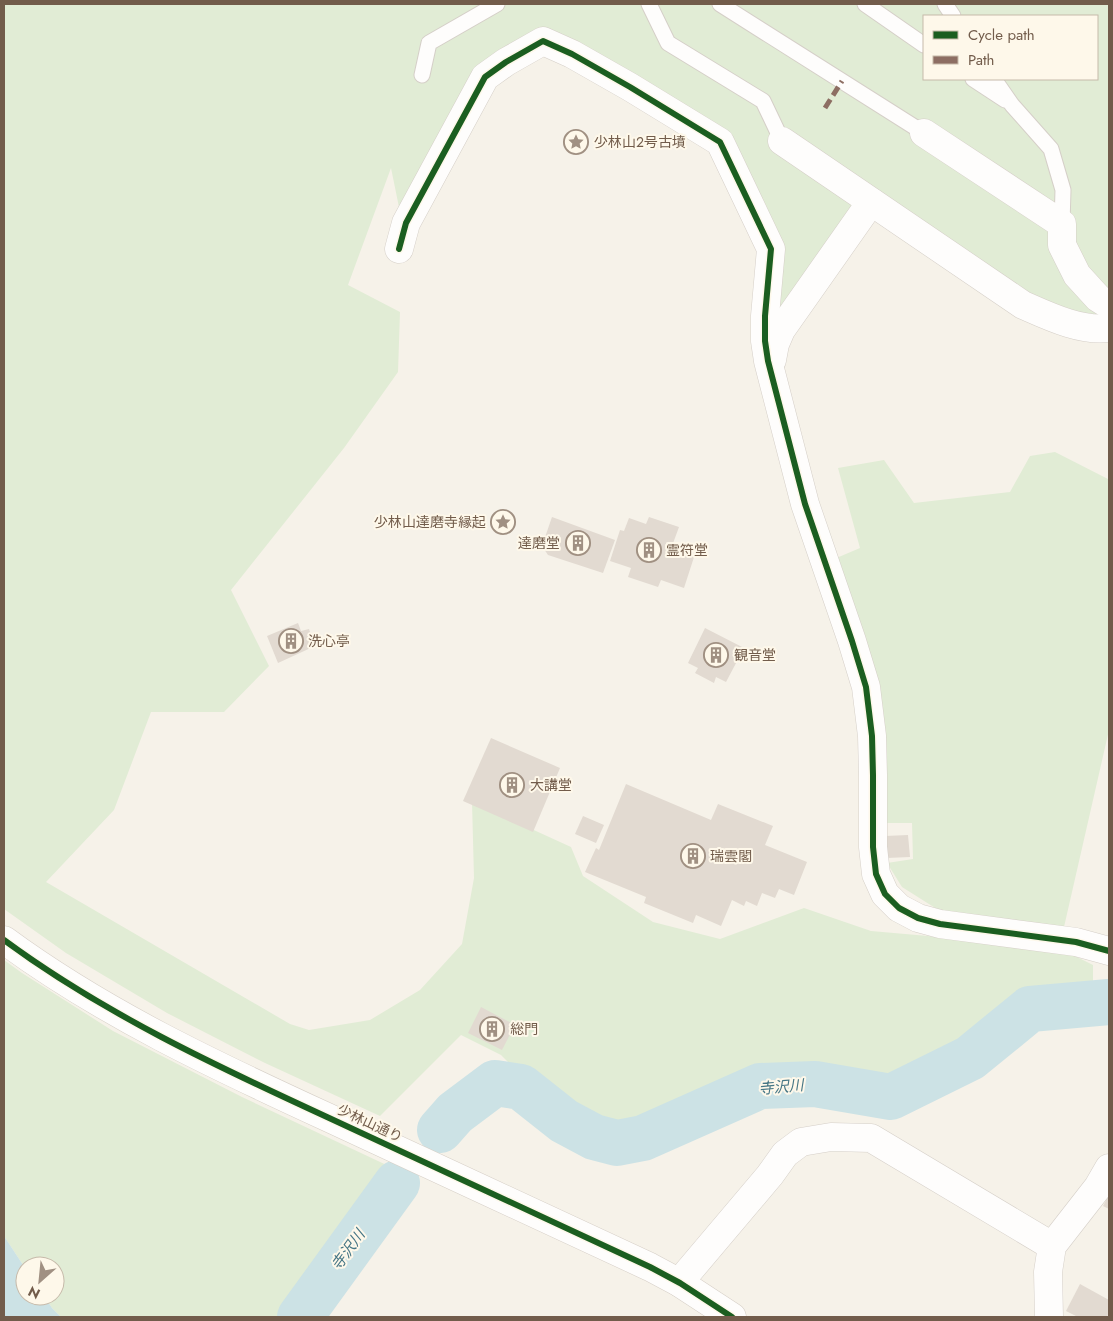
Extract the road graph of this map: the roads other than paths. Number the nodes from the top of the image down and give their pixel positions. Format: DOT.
graph roads {
  1 [pos="497,4"];
  2 [pos="649,4"];
  3 [pos="720,4"];
  4 [pos="865,4"];
  5 [pos="945,4"];
  6 [pos="952,15"];
  7 [pos="923,44"];
  8 [pos="422,75"];
  9 [pos="974,80"];
  10 [pos="995,80"];
  11 [pos="1012,105"];
  12 [pos="924,134"];
  13 [pos="782,141"];
  14 [pos="871,202"];
  15 [pos="1062,224"];
  16 [pos="399,250"];
  17 [pos="1109,305"];
  18 [pos="1109,328"];
  19 [pos="772,383"];
  20 [pos="4,940"];
  21 [pos="1109,951"];
  22 [pos="1109,1168"];
  23 [pos="1052,1246"];
  24 [pos="680,1284"];
  25 [pos="732,1317"];
  26 [pos="1049,1317"];
  1 -- 8 [label="lane"];
  2 -- 13 [label="lane"];
  3 -- 12 [label="lane"];
  4 -- 7 [label="lane"];
  5 -- 6 [label="lane"];
  9 -- 11 [label="lane"];
  10 -- 11 [label="lane"];
  11 -- 15 [label="lane"];
  12 -- 15 [label="street"];
  13 -- 14 [label="street"];
  14 -- 18 [label="street"];
  14 -- 19 [label="street"];
  15 -- 17 [label="street"];
  16 -- 19 [label="street"];
  19 -- 21 [label="street"];
  20 -- 24 [label="street, 少林山通り"];
  22 -- 23 [label="street"];
  23 -- 24 [label="street"];
  23 -- 26 [label="street"];
  24 -- 25 [label="street, 少林山通り"];
}
